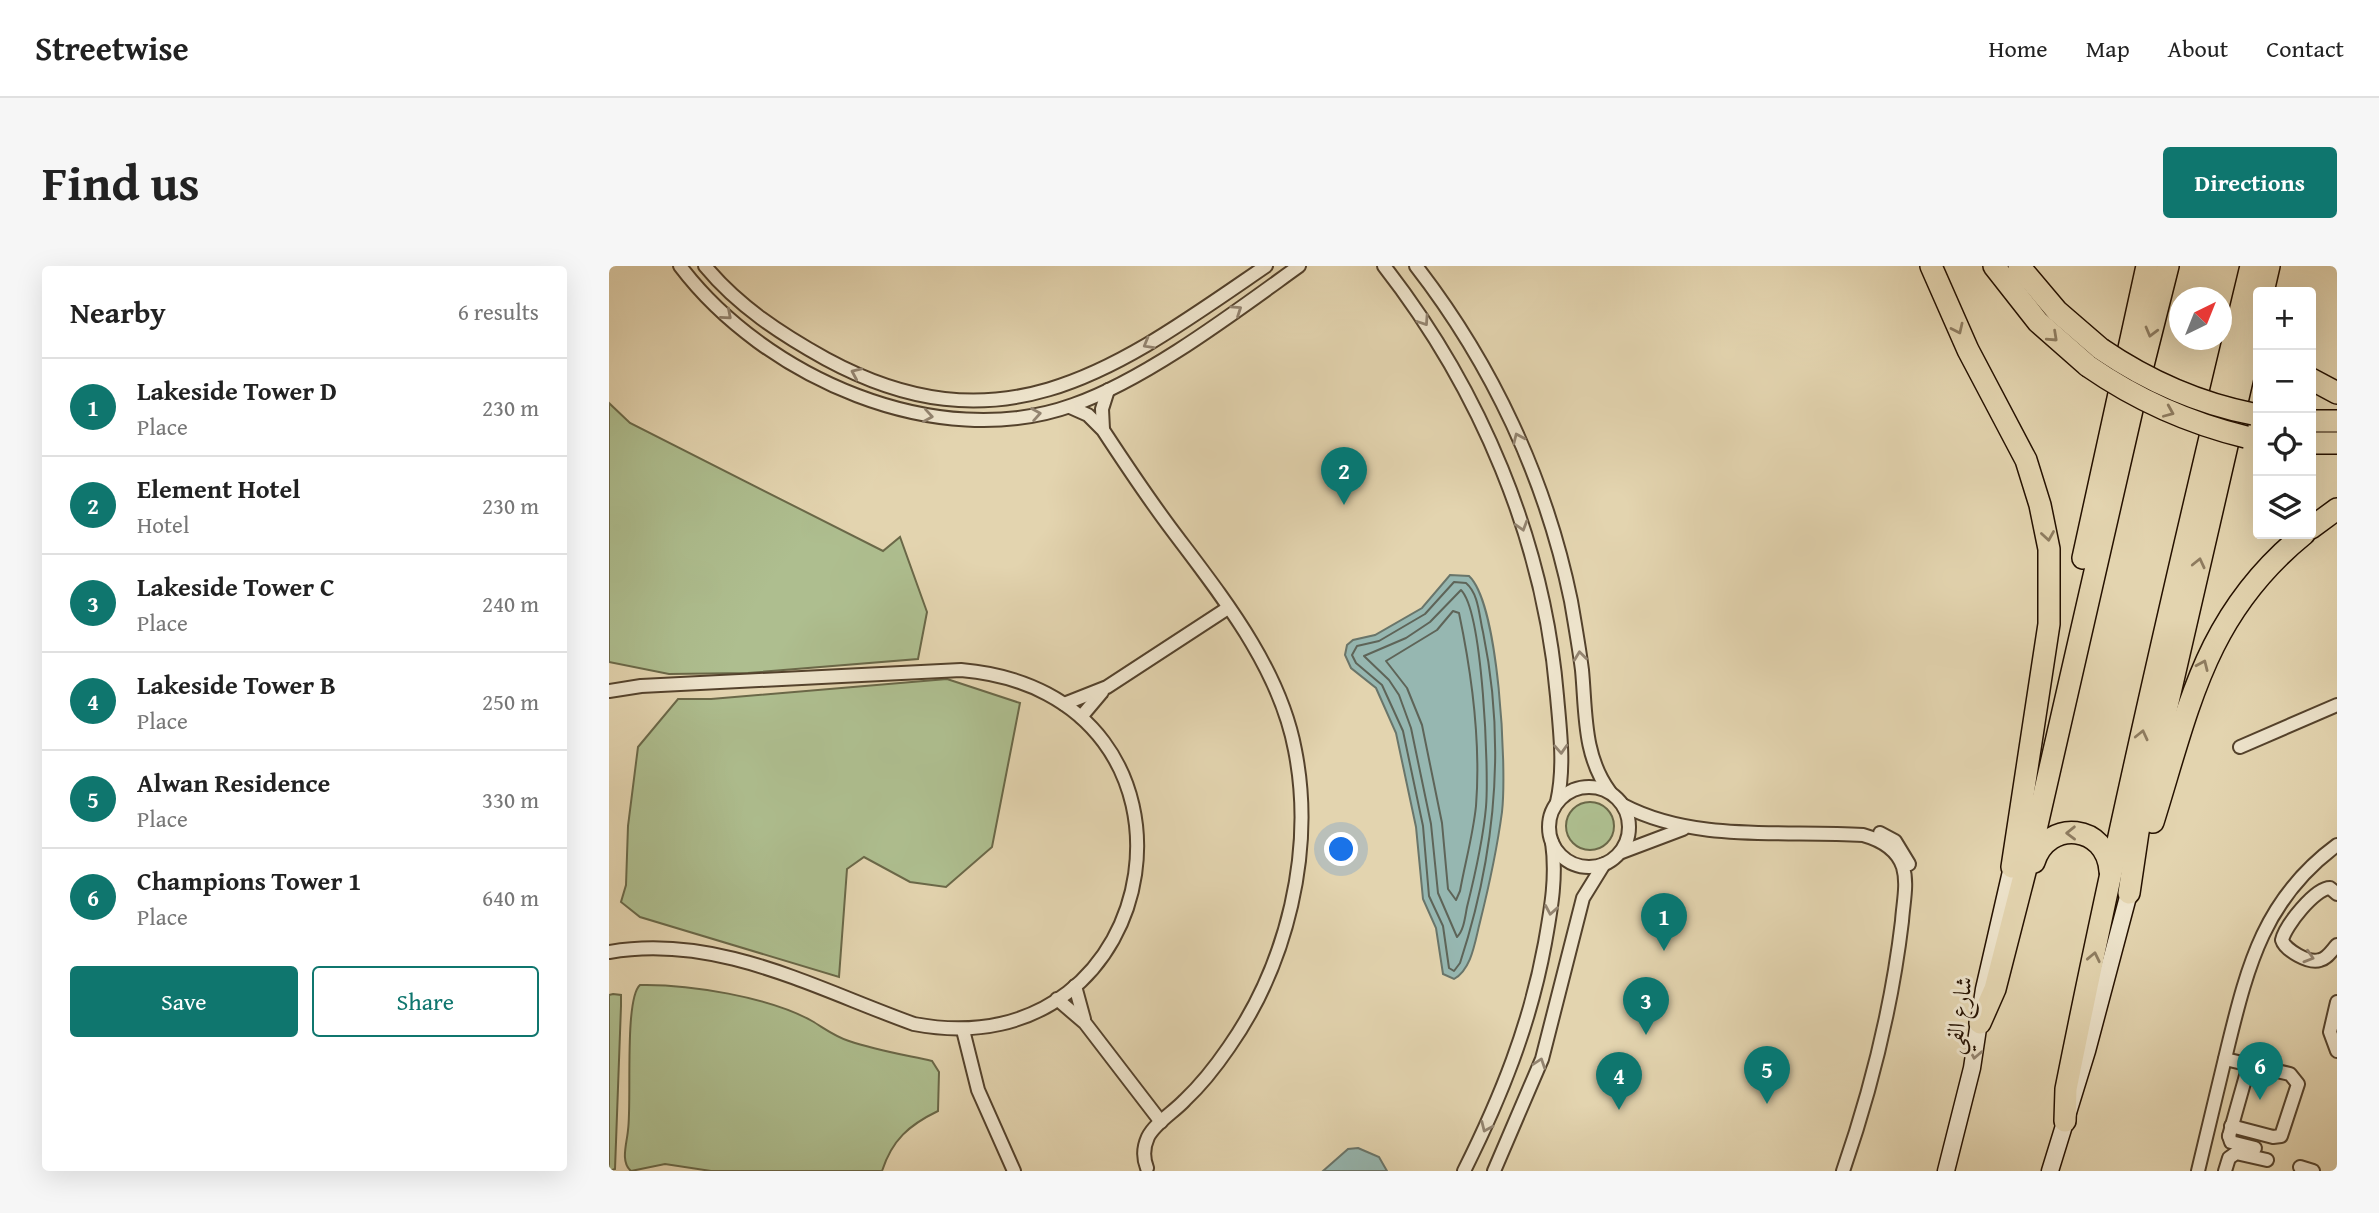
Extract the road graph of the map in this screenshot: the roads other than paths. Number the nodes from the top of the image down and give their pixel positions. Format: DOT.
graph roads {
  1 [pos="680,266"];
  2 [pos="705,266"];
  3 [pos="1266,266"];
  4 [pos="1299,266"];
  5 [pos="1384,266"];
  6 [pos="1416,266"];
  7 [pos="1931,266"];
  8 [pos="1994,266"];
  9 [pos="2019,266"];
  10 [pos="2147,266"];
  11 [pos="2168,266"];
  12 [pos="2251,266"];
  13 [pos="2269,266"];
  14 [pos="2280,266"];
  15 [pos="2264,287"];
  16 [pos="2274,287"];
  17 [pos="2253,328"];
  18 [pos="2316,382"];
  19 [pos="1108,390"];
  20 [pos="2337,393"];
  21 [pos="1070,407"];
  22 [pos="2253,414"];
  23 [pos="2316,421"];
  24 [pos="2337,421"];
  25 [pos="1103,430"];
  26 [pos="2252,438"];
  27 [pos="2316,443"];
  28 [pos="2337,443"];
  29 [pos="2113,458"];
  30 [pos="2204,497"];
  31 [pos="2337,509"];
  32 [pos="2316,524"];
  33 [pos="2299,539"];
  34 [pos="1228,608"];
  35 [pos="1107,687"];
  36 [pos="610,691"];
  37 [pos="1064,704"];
  38 [pos="2337,705"];
  39 [pos="1081,718"];
  40 [pos="2239,747"];
  41 [pos="1610,792"];
  42 [pos="1557,802"];
  43 [pos="1623,805"];
  44 [pos="1687,828"];
  45 [pos="1552,842"];
  46 [pos="2337,845"];
  47 [pos="1619,854"];
  48 [pos="1604,864"];
  49 [pos="2012,867"];
  50 [pos="2111,877"];
  51 [pos="2129,894"];
  52 [pos="2337,894"];
  53 [pos="2018,898"];
  54 [pos="2268,921"];
  55 [pos="2285,931"];
  56 [pos="2337,945"];
  57 [pos="609,952"];
  58 [pos="1075,986"];
  59 [pos="1057,999"];
  60 [pos="2337,1002"];
  61 [pos="1085,1023"];
  62 [pos="1980,1023"];
  63 [pos="964,1030"];
  64 [pos="2337,1051"];
  65 [pos="2225,1059"];
  66 [pos="2249,1065"];
  67 [pos="2064,1121"];
  68 [pos="1161,1122"];
  69 [pos="2230,1131"];
  70 [pos="2255,1145"];
  71 [pos="2267,1160"];
  72 [pos="2299,1167"];
  73 [pos="1147,1168"];
  74 [pos="1014,1171"];
  75 [pos="1464,1171"];
  76 [pos="1494,1171"];
  77 [pos="1843,1171"];
  78 [pos="1946,1171"];
  79 [pos="2050,1171"];
  80 [pos="2198,1171"];
  81 [pos="2225,1171"];
  82 [pos="2313,1171"];
  1 -- 21 [label="street, one-way"];
  3 -- 2 [label="street, one-way"];
  19 -- 4 [label="street, one-way"];
  5 -- 42 [label="street, one-way"];
  41 -- 6 [label="street, one-way"];
  7 -- 49 [label="highway, one-way"];
  8 -- 26 [label="highway, one-way, bridge"];
  9 -- 22 [label="highway, bridge"];
  10 -- 29 [label="highway, bridge"];
  11 -- 29 [label="highway, one-way, bridge"];
  12 -- 30 [label="highway, bridge"];
  13 -- 15 [label="highway"];
  14 -- 16 [label="highway"];
  17 -- 30 [label="highway, bridge"];
  18 -- 20 [label="highway"];
  19 -- 21 [label="street"];
  19 -- 25 [label="street"];
  21 -- 25 [label="street"];
  23 -- 24 [label="highway"];
  25 -- 34 [label="street"];
  27 -- 28 [label="highway"];
  29 -- 49 [label="highway"];
  29 -- 53 [label="highway"];
  50 -- 30 [label="highway, one-way"];
  51 -- 30 [label="highway, one-way"];
  31 -- 32 [label="highway"];
  51 -- 33 [label="highway, one-way"];
  34 -- 35 [label="street"];
  34 -- 68 [label="street"];
  35 -- 37 [label="street"];
  35 -- 39 [label="street"];
  36 -- 37 [label="street"];
  37 -- 39 [label="street"];
  38 -- 40 [label="street"];
  39 -- 58 [label="street"];
  41 -- 42 [label="street"];
  41 -- 43 [label="street"];
  42 -- 45 [label="street"];
  43 -- 44 [label="street"];
  43 -- 47 [label="street"];
  44 -- 47 [label="street"];
  44 -- 77 [label="street"];
  45 -- 48 [label="street"];
  45 -- 75 [label="street, one-way"];
  46 -- 54 [label="street"];
  47 -- 48 [label="street"];
  76 -- 48 [label="street, one-way"];
  49 -- 62 [label="street, شارع الفي"];
  50 -- 53 [label="highway, one-way"];
  67 -- 50 [label="highway, one-way"];
  51 -- 67 [label="street"];
  52 -- 55 [label="street"];
  53 -- 62 [label="highway"];
  54 -- 55 [label="street"];
  54 -- 65 [label="street"];
  55 -- 56 [label="street, one-way"];
  57 -- 63 [label="street"];
  58 -- 59 [label="street"];
  58 -- 61 [label="street"];
  59 -- 61 [label="street"];
  59 -- 63 [label="street"];
  60 -- 64 [label="street"];
  61 -- 68 [label="street"];
  62 -- 78 [label="street, شارع الفي, one-way"];
  63 -- 74 [label="street"];
  65 -- 66 [label="street"];
  65 -- 80 [label="street"];
  66 -- 69 [label="street"];
  66 -- 69 [label="street"];
  67 -- 79 [label="street"];
  68 -- 73 [label="street"];
  69 -- 70 [label="street"];
  71 -- 81 [label="street"];
  72 -- 82 [label="street"];
}
